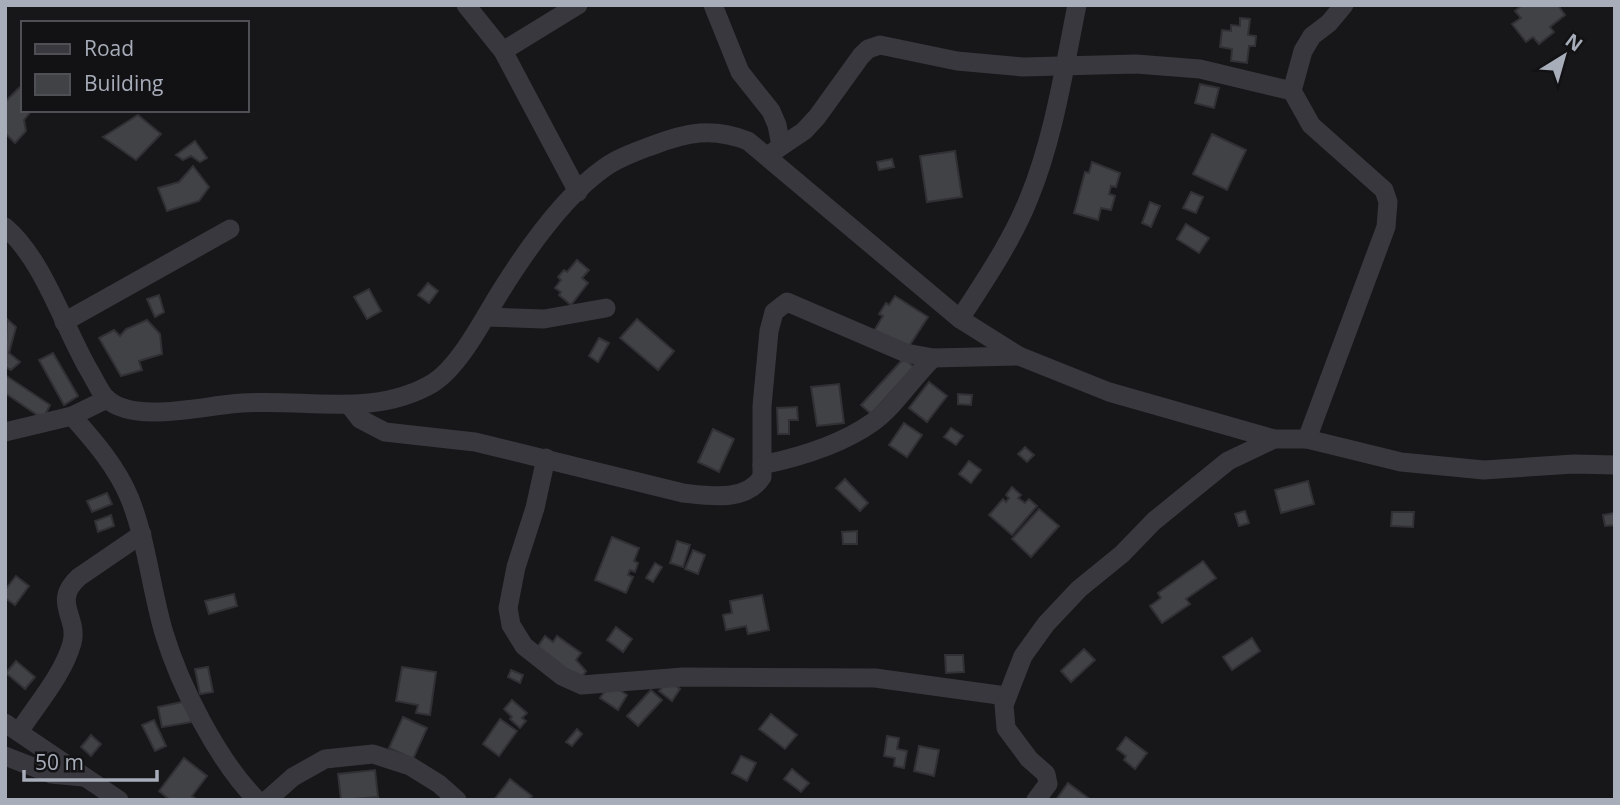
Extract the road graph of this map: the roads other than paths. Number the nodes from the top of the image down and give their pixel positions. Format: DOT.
graph roads {
  1 [pos="466,5"];
  2 [pos="578,5"];
  3 [pos="713,5"];
  4 [pos="1077,5"];
  5 [pos="1344,5"];
  6 [pos="503,51"];
  7 [pos="1065,66"];
  8 [pos="1292,91"];
  9 [pos="774,151"];
  10 [pos="578,191"];
  11 [pos="5,227"];
  12 [pos="230,229"];
  13 [pos="606,308"];
  14 [pos="487,317"];
  15 [pos="960,319"];
  16 [pos="64,322"];
  17 [pos="1019,356"];
  18 [pos="933,358"];
  19 [pos="107,399"];
  20 [pos="350,406"];
  21 [pos="72,416"];
  22 [pos="5,432"];
  23 [pos="1274,439"];
  24 [pos="1307,439"];
  25 [pos="546,458"];
  26 [pos="762,465"];
  27 [pos="1615,465"];
  28 [pos="142,534"];
  29 [pos="1006,696"];
  30 [pos="12,728"];
  31 [pos="5,756"];
  32 [pos="85,777"];
  33 [pos="119,800"];
  34 [pos="257,800"];
  35 [pos="267,800"];
  36 [pos="457,800"];
  37 [pos="1036,800"];
  1 -- 6 [label="street"];
  2 -- 6 [label="street"];
  3 -- 9 [label="street"];
  4 -- 7 [label="street"];
  5 -- 8 [label="street"];
  6 -- 10 [label="street"];
  7 -- 8 [label="street"];
  7 -- 9 [label="street"];
  7 -- 15 [label="street"];
  8 -- 24 [label="street"];
  9 -- 10 [label="street"];
  9 -- 15 [label="street"];
  10 -- 14 [label="street"];
  11 -- 16 [label="street"];
  12 -- 16 [label="street"];
  13 -- 14 [label="street"];
  14 -- 20 [label="street"];
  15 -- 17 [label="street"];
  16 -- 19 [label="street"];
  17 -- 18 [label="street"];
  17 -- 23 [label="street"];
  18 -- 26 [label="street"];
  18 -- 26 [label="street"];
  19 -- 20 [label="street"];
  19 -- 21 [label="street"];
  20 -- 25 [label="street"];
  21 -- 22 [label="street"];
  21 -- 28 [label="street"];
  23 -- 24 [label="street"];
  23 -- 29 [label="street"];
  24 -- 27 [label="street"];
  25 -- 26 [label="street"];
  25 -- 29 [label="street"];
  28 -- 30 [label="street"];
  28 -- 34 [label="street"];
  29 -- 37 [label="street"];
  30 -- 32 [label="street"];
  31 -- 32 [label="street"];
  32 -- 33 [label="street"];
  35 -- 36 [label="street"];
}
